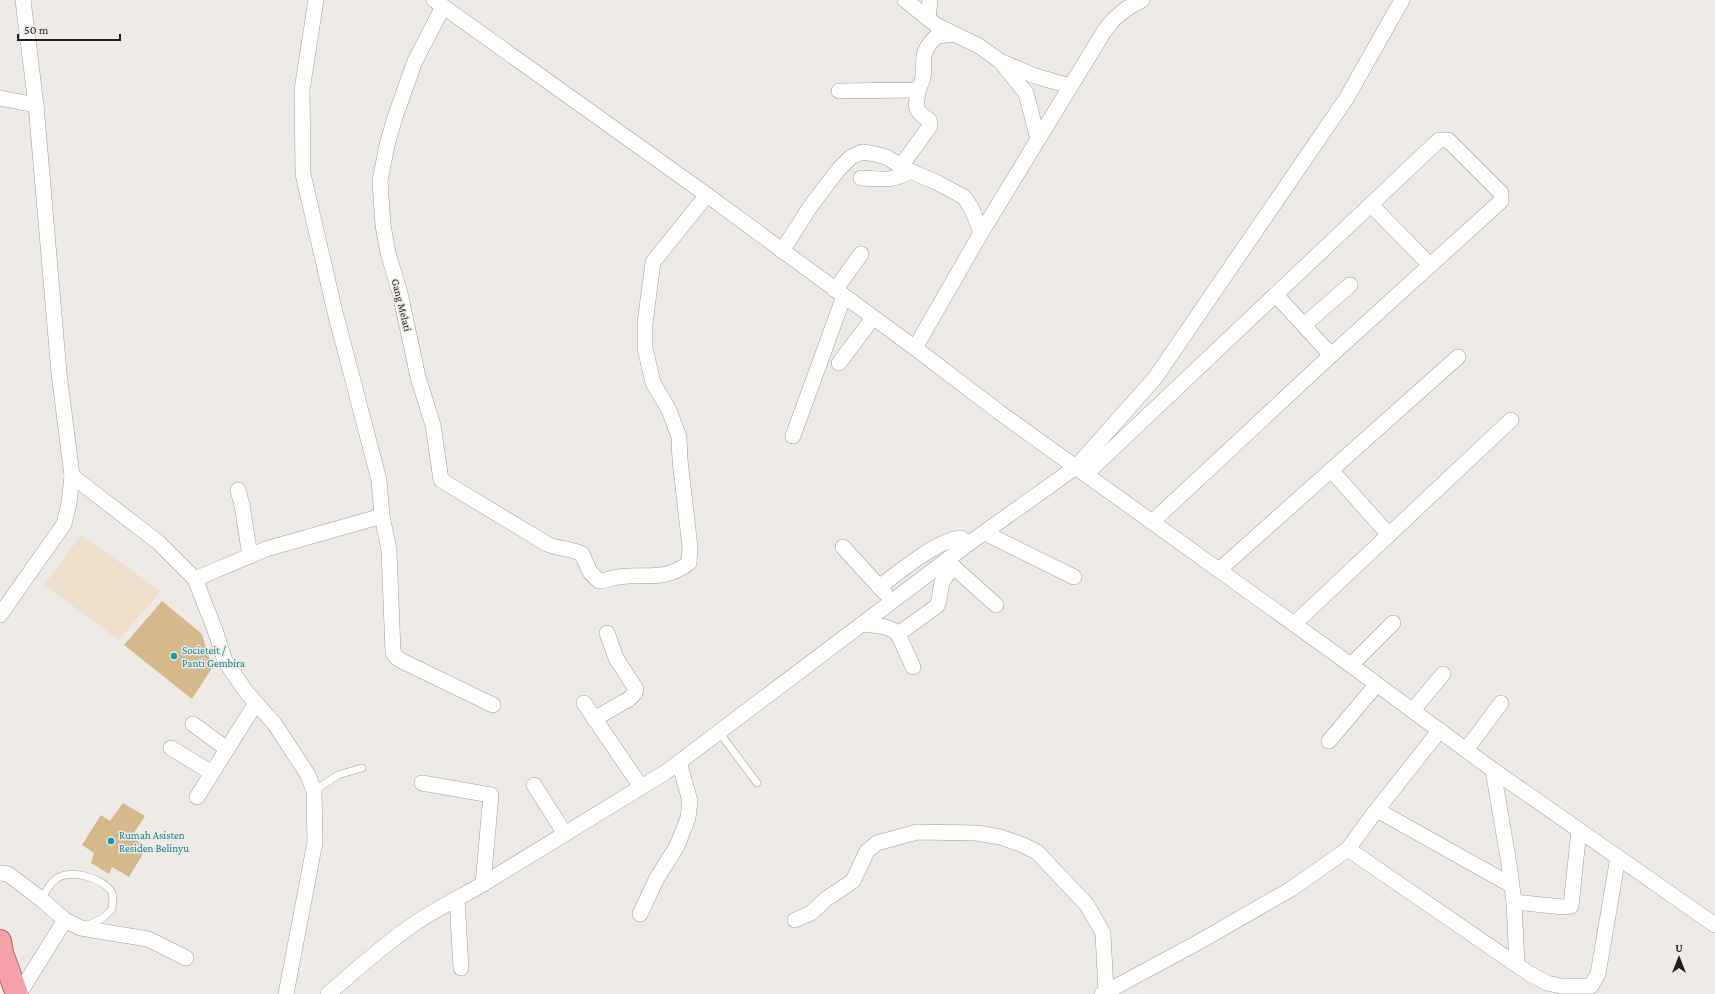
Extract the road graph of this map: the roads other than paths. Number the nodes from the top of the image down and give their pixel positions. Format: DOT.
graph roads {
  1 [pos="23,0"];
  2 [pos="316,0"];
  3 [pos="905,0"];
  4 [pos="930,0"];
  5 [pos="1142,0"];
  6 [pos="1402,0"];
  7 [pos="438,3"];
  8 [pos="1122,4"];
  9 [pos="928,18"];
  10 [pos="954,34"];
  11 [pos="1000,61"];
  12 [pos="1070,86"];
  13 [pos="919,88"];
  14 [pos="839,91"];
  15 [pos="0,98"];
  16 [pos="36,105"];
  17 [pos="1038,139"];
  18 [pos="906,169"];
  19 [pos="861,178"];
  20 [pos="707,195"];
  21 [pos="1371,205"];
  22 [pos="981,233"];
  23 [pos="782,250"];
  24 [pos="861,254"];
  25 [pos="1430,266"];
  26 [pos="1350,285"];
  27 [pos="840,293"];
  28 [pos="1276,295"];
  29 [pos="873,318"];
  30 [pos="1304,326"];
  31 [pos="915,348"];
  32 [pos="1331,355"];
  33 [pos="1458,357"];
  34 [pos="839,363"];
  35 [pos="1510,420"];
  36 [pos="793,436"];
  37 [pos="1331,470"];
  38 [pos="1081,471"];
  39 [pos="72,476"];
  40 [pos="238,490"];
  41 [pos="382,516"];
  42 [pos="1152,522"];
  43 [pos="986,533"];
  44 [pos="1389,535"];
  45 [pos="968,544"];
  46 [pos="843,547"];
  47 [pos="250,556"];
  48 [pos="950,563"];
  49 [pos="1219,570"];
  50 [pos="1074,577"];
  51 [pos="195,579"];
  52 [pos="879,587"];
  53 [pos="892,602"];
  54 [pos="996,605"];
  55 [pos="0,615"];
  56 [pos="1393,623"];
  57 [pos="863,624"];
  58 [pos="1294,624"];
  59 [pos="607,633"];
  60 [pos="898,634"];
  61 [pos="1351,665"];
  62 [pos="913,666"];
  63 [pos="1443,674"];
  64 [pos="1376,684"];
  65 [pos="256,703"];
  66 [pos="584,703"];
  67 [pos="1501,703"];
  68 [pos="493,706"];
  69 [pos="1413,710"];
  70 [pos="594,719"];
  71 [pos="193,724"];
  72 [pos="1440,730"];
  73 [pos="719,732"];
  74 [pos="1329,741"];
  75 [pos="170,748"];
  76 [pos="227,749"];
  77 [pos="1466,750"];
  78 [pos="679,762"];
  79 [pos="362,768"];
  80 [pos="1493,770"];
  81 [pos="212,773"];
  82 [pos="422,783"];
  83 [pos="757,783"];
  84 [pos="534,785"];
  85 [pos="641,787"];
  86 [pos="314,791"];
  87 [pos="197,797"];
  88 [pos="1377,810"];
  89 [pos="565,834"];
  90 [pos="1585,834"];
  91 [pos="1348,849"];
  92 [pos="1617,856"];
  93 [pos="0,873"];
  94 [pos="482,884"];
  95 [pos="1512,885"];
  96 [pos="41,899"];
  97 [pos="451,901"];
  98 [pos="1514,902"];
  99 [pos="640,914"];
  100 [pos="65,920"];
  101 [pos="795,920"];
  102 [pos="1715,925"];
  103 [pos="81,928"];
  104 [pos="0,941"];
  105 [pos="186,958"];
  106 [pos="1517,965"];
  107 [pos="461,968"];
  108 [pos="1104,993"];
  109 [pos="18,994"];
  110 [pos="286,994"];
  111 [pos="328,994"];
  1 -- 16 [label="street"];
  2 -- 41 [label="street"];
  3 -- 9 [label="street"];
  4 -- 9 [label="street"];
  5 -- 8 [label="street"];
  6 -- 38 [label="street"];
  7 -- 20 [label="street"];
  7 -- 20 [label="street, Gang Melati"];
  8 -- 12 [label="street"];
  9 -- 10 [label="street"];
  10 -- 11 [label="street"];
  10 -- 13 [label="street"];
  11 -- 12 [label="street"];
  11 -- 17 [label="street"];
  12 -- 17 [label="street"];
  13 -- 14 [label="street"];
  13 -- 18 [label="street"];
  15 -- 16 [label="street"];
  16 -- 39 [label="street"];
  17 -- 22 [label="street"];
  18 -- 19 [label="street"];
  18 -- 22 [label="street"];
  18 -- 23 [label="street"];
  20 -- 23 [label="street"];
  21 -- 25 [label="street"];
  21 -- 25 [label="street"];
  21 -- 28 [label="street"];
  22 -- 31 [label="street"];
  23 -- 27 [label="street"];
  24 -- 27 [label="street"];
  25 -- 32 [label="street"];
  26 -- 30 [label="street"];
  27 -- 29 [label="street"];
  27 -- 36 [label="street"];
  28 -- 30 [label="street"];
  28 -- 38 [label="street"];
  29 -- 31 [label="street"];
  29 -- 34 [label="street"];
  30 -- 32 [label="street"];
  31 -- 38 [label="street"];
  32 -- 42 [label="street"];
  33 -- 37 [label="street"];
  35 -- 44 [label="street"];
  37 -- 44 [label="street"];
  37 -- 49 [label="street"];
  38 -- 42 [label="street"];
  38 -- 43 [label="street"];
  39 -- 51 [label="street"];
  39 -- 55 [label="street"];
  40 -- 47 [label="street"];
  41 -- 47 [label="street"];
  41 -- 68 [label="street"];
  42 -- 49 [label="street"];
  43 -- 45 [label="street"];
  43 -- 50 [label="street"];
  44 -- 58 [label="street"];
  45 -- 48 [label="street"];
  45 -- 52 [label="street"];
  46 -- 52 [label="street"];
  47 -- 51 [label="street"];
  48 -- 53 [label="street"];
  48 -- 54 [label="street"];
  48 -- 60 [label="street"];
  49 -- 58 [label="street"];
  51 -- 65 [label="street"];
  52 -- 53 [label="street"];
  53 -- 57 [label="street"];
  56 -- 61 [label="street"];
  57 -- 60 [label="street"];
  57 -- 73 [label="street"];
  58 -- 61 [label="street"];
  59 -- 70 [label="street"];
  60 -- 62 [label="street"];
  61 -- 64 [label="street"];
  63 -- 69 [label="street"];
  64 -- 69 [label="street"];
  64 -- 74 [label="street"];
  65 -- 76 [label="street"];
  65 -- 86 [label="street"];
  66 -- 70 [label="street"];
  67 -- 77 [label="street"];
  69 -- 72 [label="street"];
  70 -- 85 [label="street"];
  71 -- 76 [label="street"];
  72 -- 77 [label="street"];
  72 -- 88 [label="street"];
  73 -- 78 [label="street"];
  73 -- 83 [label="lane"];
  75 -- 81 [label="street"];
  76 -- 81 [label="street"];
  77 -- 80 [label="street"];
  78 -- 85 [label="street"];
  78 -- 99 [label="street"];
  79 -- 86 [label="lane"];
  80 -- 90 [label="street"];
  80 -- 95 [label="street"];
  81 -- 87 [label="street"];
  82 -- 94 [label="street"];
  84 -- 89 [label="street"];
  85 -- 89 [label="street"];
  86 -- 110 [label="street"];
  88 -- 91 [label="street"];
  88 -- 95 [label="street"];
  89 -- 94 [label="street"];
  90 -- 92 [label="street"];
  90 -- 98 [label="street"];
  91 -- 106 [label="street"];
  91 -- 108 [label="street"];
  92 -- 102 [label="street"];
  92 -- 106 [label="street"];
  93 -- 96 [label="street"];
  94 -- 97 [label="street"];
  95 -- 98 [label="street"];
  96 -- 100 [label="street"];
  96 -- 103 [label="lane"];
  97 -- 107 [label="street"];
  97 -- 111 [label="street"];
  98 -- 106 [label="street"];
  100 -- 103 [label="street"];
  100 -- 109 [label="street"];
  101 -- 108 [label="street"];
  103 -- 105 [label="street"];
  104 -- 109 [label="highway"];
}
